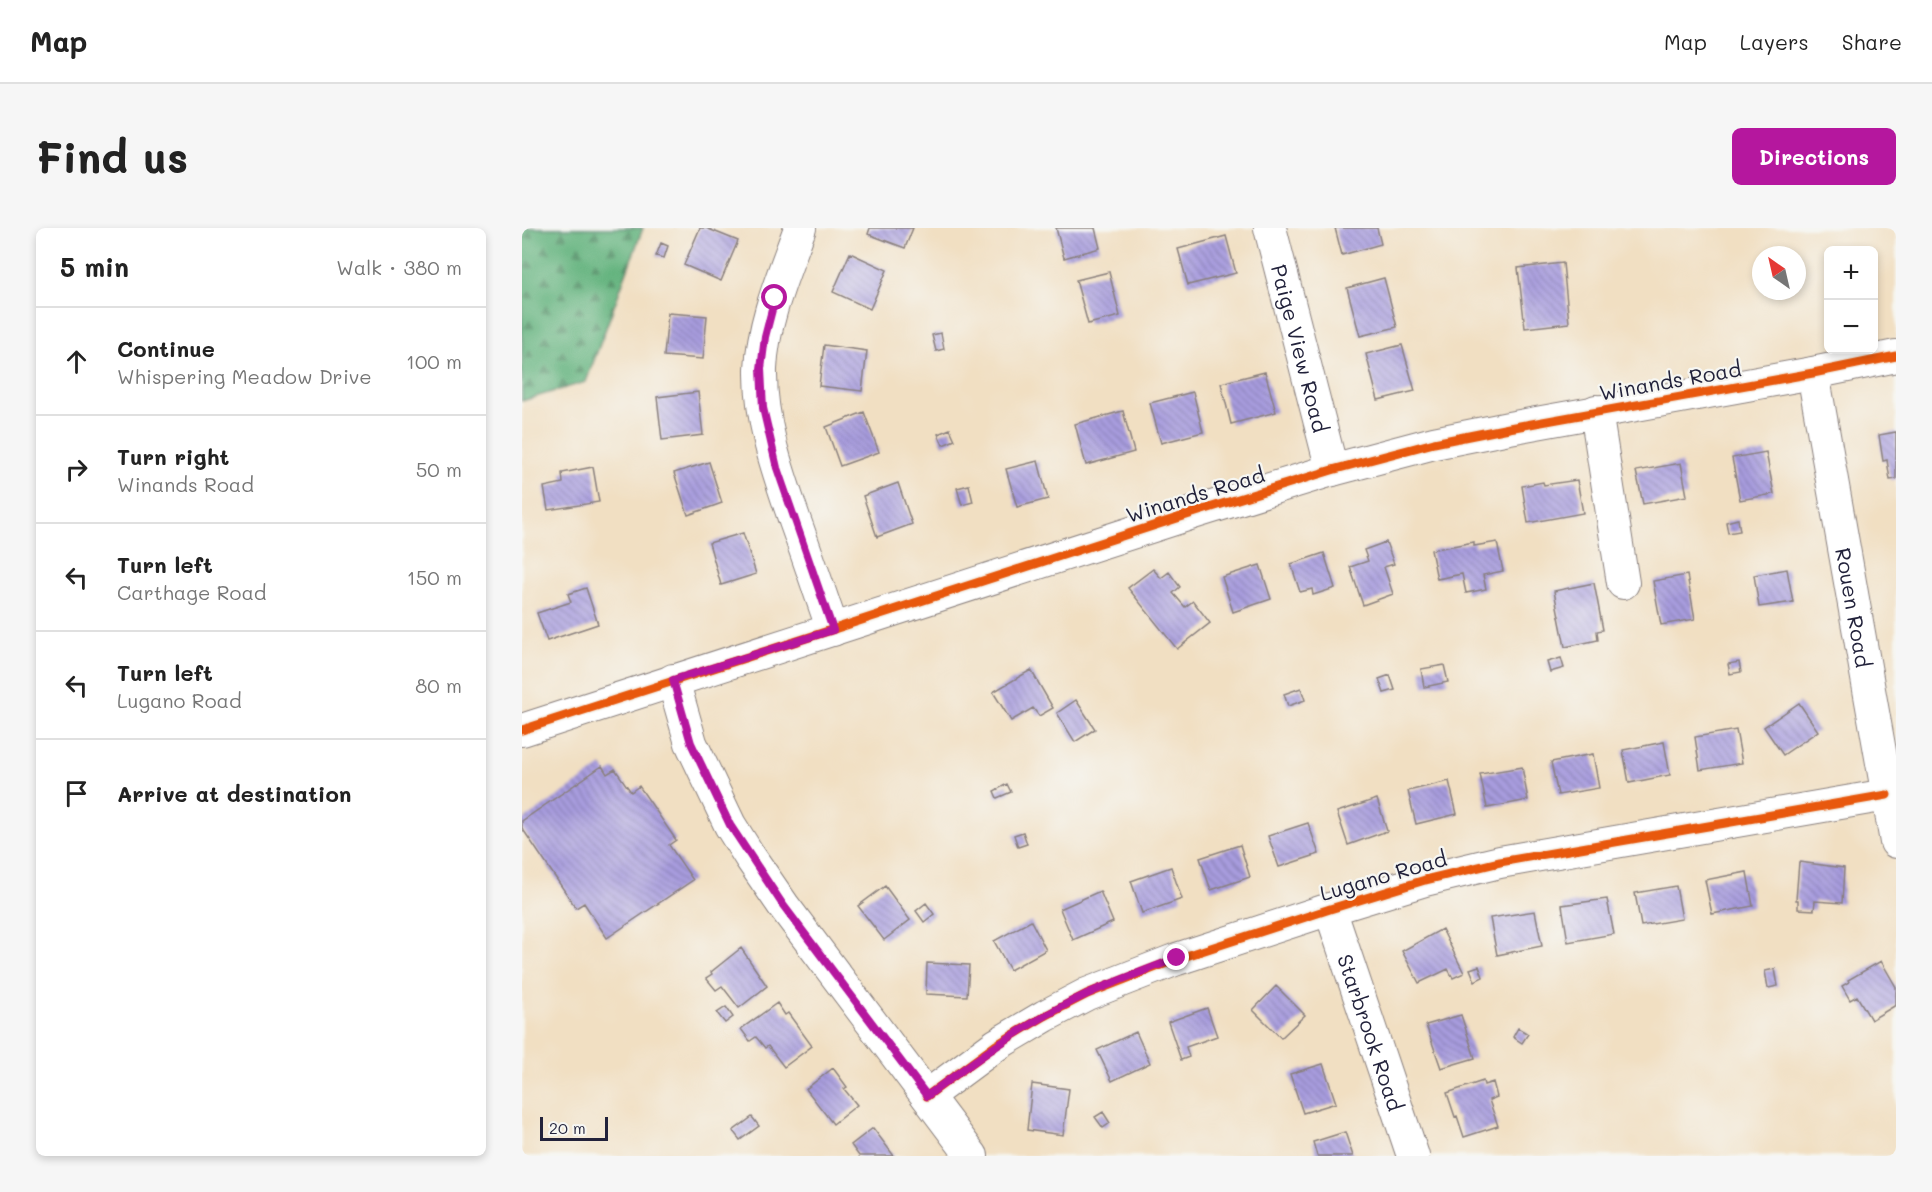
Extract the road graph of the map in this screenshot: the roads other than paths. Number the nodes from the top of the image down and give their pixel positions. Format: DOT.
graph roads {
  1 [pos="800,228"];
  2 [pos="1270,228"];
  3 [pos="1896,356"];
  4 [pos="1813,374"];
  5 [pos="1596,411"];
  6 [pos="1332,470"];
  7 [pos="1623,583"];
  8 [pos="833,630"];
  9 [pos="673,680"];
  10 [pos="522,730"];
  11 [pos="1887,795"];
  12 [pos="1896,842"];
  13 [pos="1330,909"];
  14 [pos="927,1096"];
  15 [pos="972,1156"];
  16 [pos="1413,1156"];
  1 -- 8 [label="street"];
  2 -- 6 [label="street, Paige View Road"];
  3 -- 4 [label="street, Winands Road"];
  4 -- 5 [label="street, Winands Road"];
  4 -- 11 [label="street, Rouen Road"];
  5 -- 6 [label="street, Winands Road"];
  5 -- 7 [label="street"];
  6 -- 8 [label="street, Winands Road"];
  8 -- 9 [label="street, Winands Road"];
  9 -- 10 [label="street, Winands Road"];
  9 -- 14 [label="street"];
  11 -- 12 [label="street, Rouen Road"];
  11 -- 13 [label="street, Lugano Road"];
  13 -- 14 [label="street, Lugano Road"];
  13 -- 16 [label="street, Starbrook Road"];
  14 -- 15 [label="street"];
}
